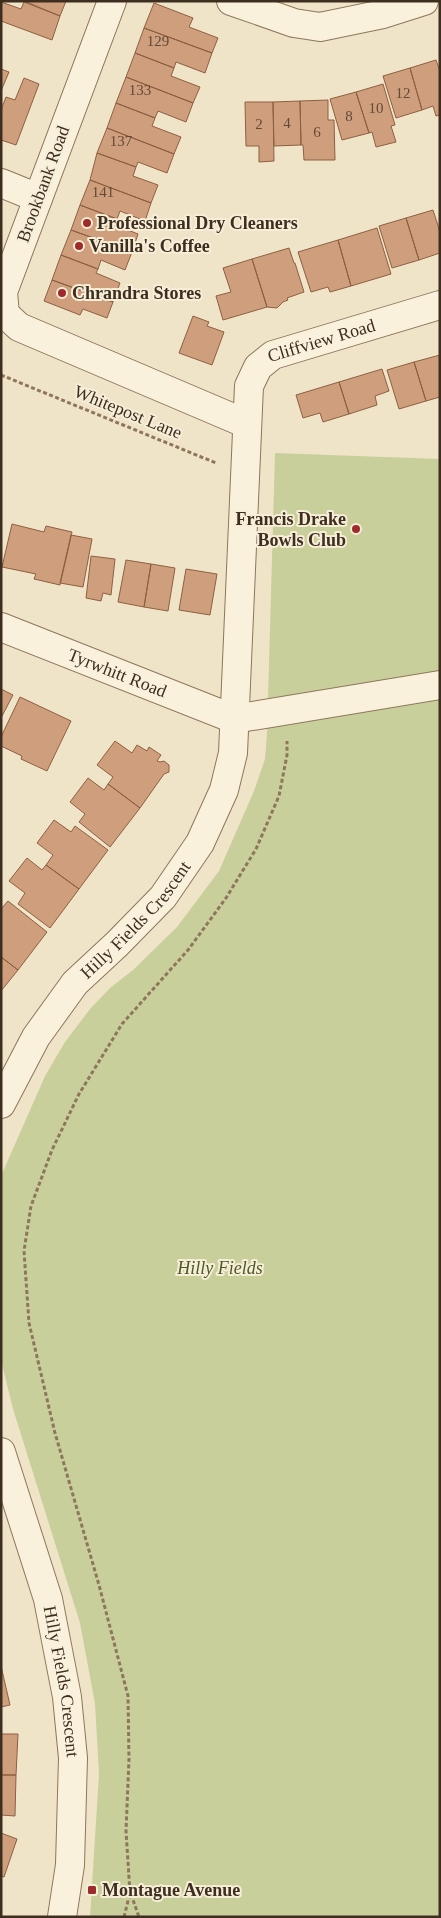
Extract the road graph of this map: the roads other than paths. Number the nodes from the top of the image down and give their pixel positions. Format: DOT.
graph roads {
  1 [pos="112,1"];
  2 [pos="231,1"];
  3 [pos="424,1"];
  4 [pos="1,183"];
  5 [pos="38,198"];
  6 [pos="440,305"];
  7 [pos="247,424"];
  8 [pos="1,627"];
  9 [pos="440,685"];
  10 [pos="234,719"];
  11 [pos="1,1104"];
  12 [pos="1,1452"];
  13 [pos="62,1917"];
  1 -- 5 [label="street, Brookbank Road"];
  2 -- 3 [label="street"];
  4 -- 5 [label="street"];
  5 -- 7 [label="street, Brookbank Road"];
  6 -- 7 [label="street, Cliffview Road"];
  7 -- 10 [label="street, Cliffview Road"];
  8 -- 10 [label="street, Tyrwhitt Road"];
  9 -- 10 [label="street"];
  10 -- 11 [label="street, Hilly Fields Crescent"];
  12 -- 13 [label="street, Hilly Fields Crescent"];
}
